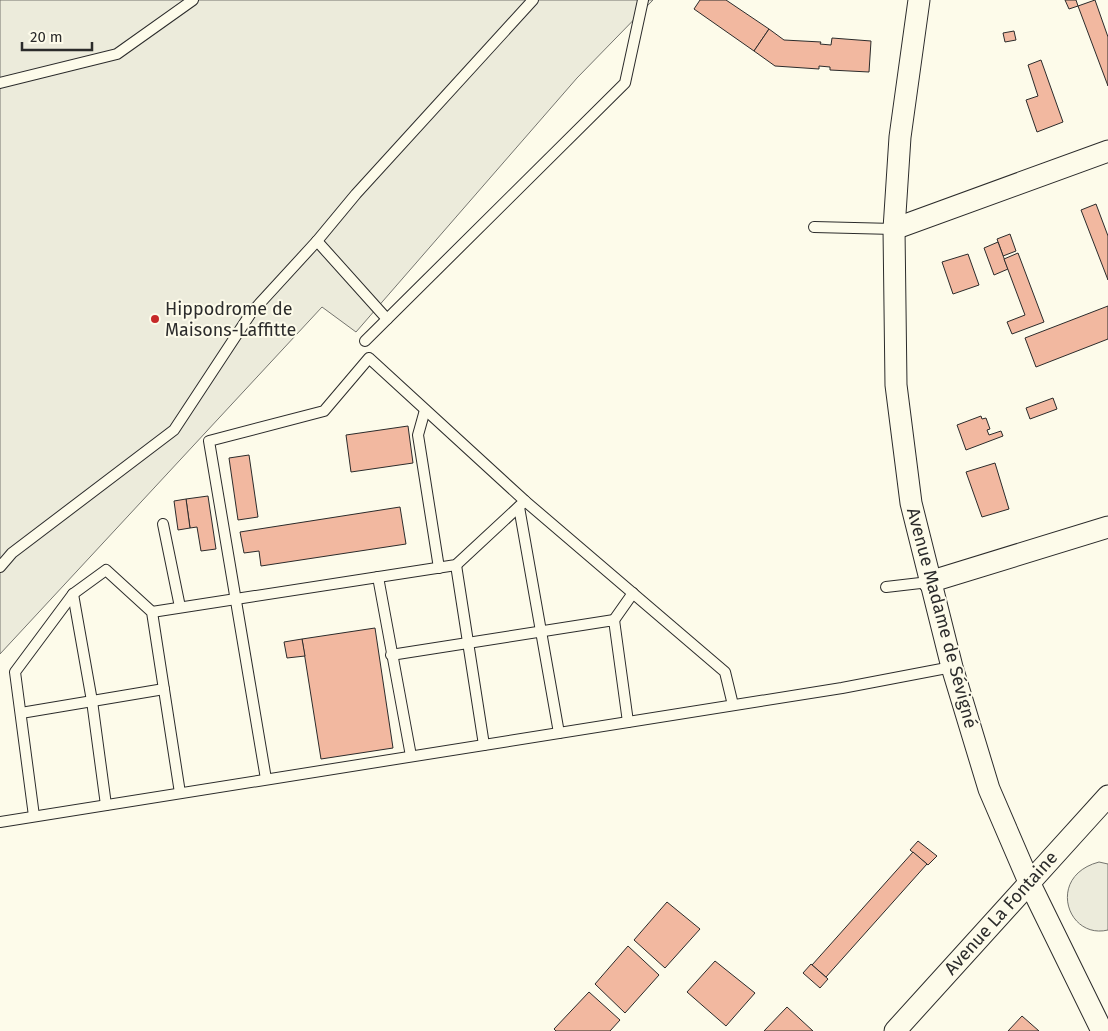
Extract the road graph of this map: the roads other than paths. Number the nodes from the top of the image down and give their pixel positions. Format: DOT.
graph roads {
  1 [pos="193,0"];
  2 [pos="533,0"];
  3 [pos="643,0"];
  4 [pos="920,0"];
  5 [pos="0,82"];
  6 [pos="1108,151"];
  7 [pos="814,227"];
  8 [pos="894,229"];
  9 [pos="317,240"];
  10 [pos="387,319"];
  11 [pos="365,342"];
  12 [pos="425,410"];
  13 [pos="522,504"];
  14 [pos="164,524"];
  15 [pos="1108,527"];
  16 [pos="456,565"];
  17 [pos="0,567"];
  18 [pos="439,568"];
  19 [pos="378,577"];
  20 [pos="929,582"];
  21 [pos="886,587"];
  22 [pos="633,593"];
  23 [pos="73,594"];
  24 [pos="235,598"];
  25 [pos="180,607"];
  26 [pos="152,612"];
  27 [pos="614,620"];
  28 [pos="540,631"];
  29 [pos="468,643"];
  30 [pos="391,654"];
  31 [pos="952,667"];
  32 [pos="164,689"];
  33 [pos="92,701"];
  34 [pos="732,705"];
  35 [pos="20,713"];
  36 [pos="628,722"];
  37 [pos="559,733"];
  38 [pos="484,745"];
  39 [pos="411,756"];
  40 [pos="266,780"];
  41 [pos="180,793"];
  42 [pos="1108,796"];
  43 [pos="106,805"];
  44 [pos="34,816"];
  45 [pos="0,822"];
  46 [pos="1029,882"];
  47 [pos="895,1031"];
  48 [pos="1102,1031"];
  1 -- 5 [label="lane"];
  2 -- 9 [label="lane"];
  3 -- 10 [label="lane"];
  4 -- 8 [label="street, Avenue Madame de Sévigné"];
  6 -- 8 [label="street"];
  7 -- 8 [label="lane"];
  8 -- 20 [label="street, Avenue Madame de Sévigné"];
  9 -- 10 [label="lane"];
  9 -- 17 [label="lane"];
  10 -- 11 [label="lane"];
  12 -- 13 [label="lane"];
  12 -- 18 [label="lane"];
  12 -- 24 [label="lane"];
  13 -- 16 [label="lane"];
  13 -- 22 [label="lane"];
  13 -- 28 [label="lane"];
  14 -- 25 [label="lane"];
  15 -- 20 [label="street"];
  16 -- 18 [label="lane"];
  16 -- 29 [label="lane"];
  18 -- 19 [label="lane"];
  19 -- 24 [label="lane"];
  19 -- 30 [label="lane"];
  20 -- 21 [label="lane"];
  20 -- 31 [label="street, Avenue Madame de Sévigné"];
  22 -- 27 [label="lane"];
  22 -- 34 [label="lane"];
  23 -- 26 [label="lane"];
  23 -- 33 [label="lane"];
  23 -- 35 [label="lane"];
  24 -- 25 [label="lane"];
  24 -- 40 [label="lane"];
  25 -- 26 [label="lane"];
  26 -- 32 [label="lane"];
  27 -- 28 [label="lane"];
  27 -- 36 [label="lane"];
  28 -- 29 [label="lane"];
  28 -- 37 [label="lane"];
  29 -- 30 [label="lane"];
  29 -- 38 [label="lane"];
  30 -- 39 [label="lane"];
  31 -- 34 [label="lane"];
  31 -- 46 [label="street, Avenue Madame de Sévigné"];
  32 -- 33 [label="lane"];
  32 -- 41 [label="lane"];
  33 -- 35 [label="lane"];
  33 -- 43 [label="lane"];
  34 -- 36 [label="lane"];
  35 -- 44 [label="lane"];
  36 -- 37 [label="lane"];
  37 -- 38 [label="lane"];
  38 -- 39 [label="lane"];
  39 -- 40 [label="lane"];
  40 -- 41 [label="lane"];
  41 -- 43 [label="lane"];
  42 -- 46 [label="street, Avenue La Fontaine"];
  43 -- 44 [label="lane"];
  44 -- 45 [label="lane"];
  46 -- 47 [label="street, Avenue La Fontaine"];
  46 -- 48 [label="street, Avenue Madame de Sévigné"];
}
